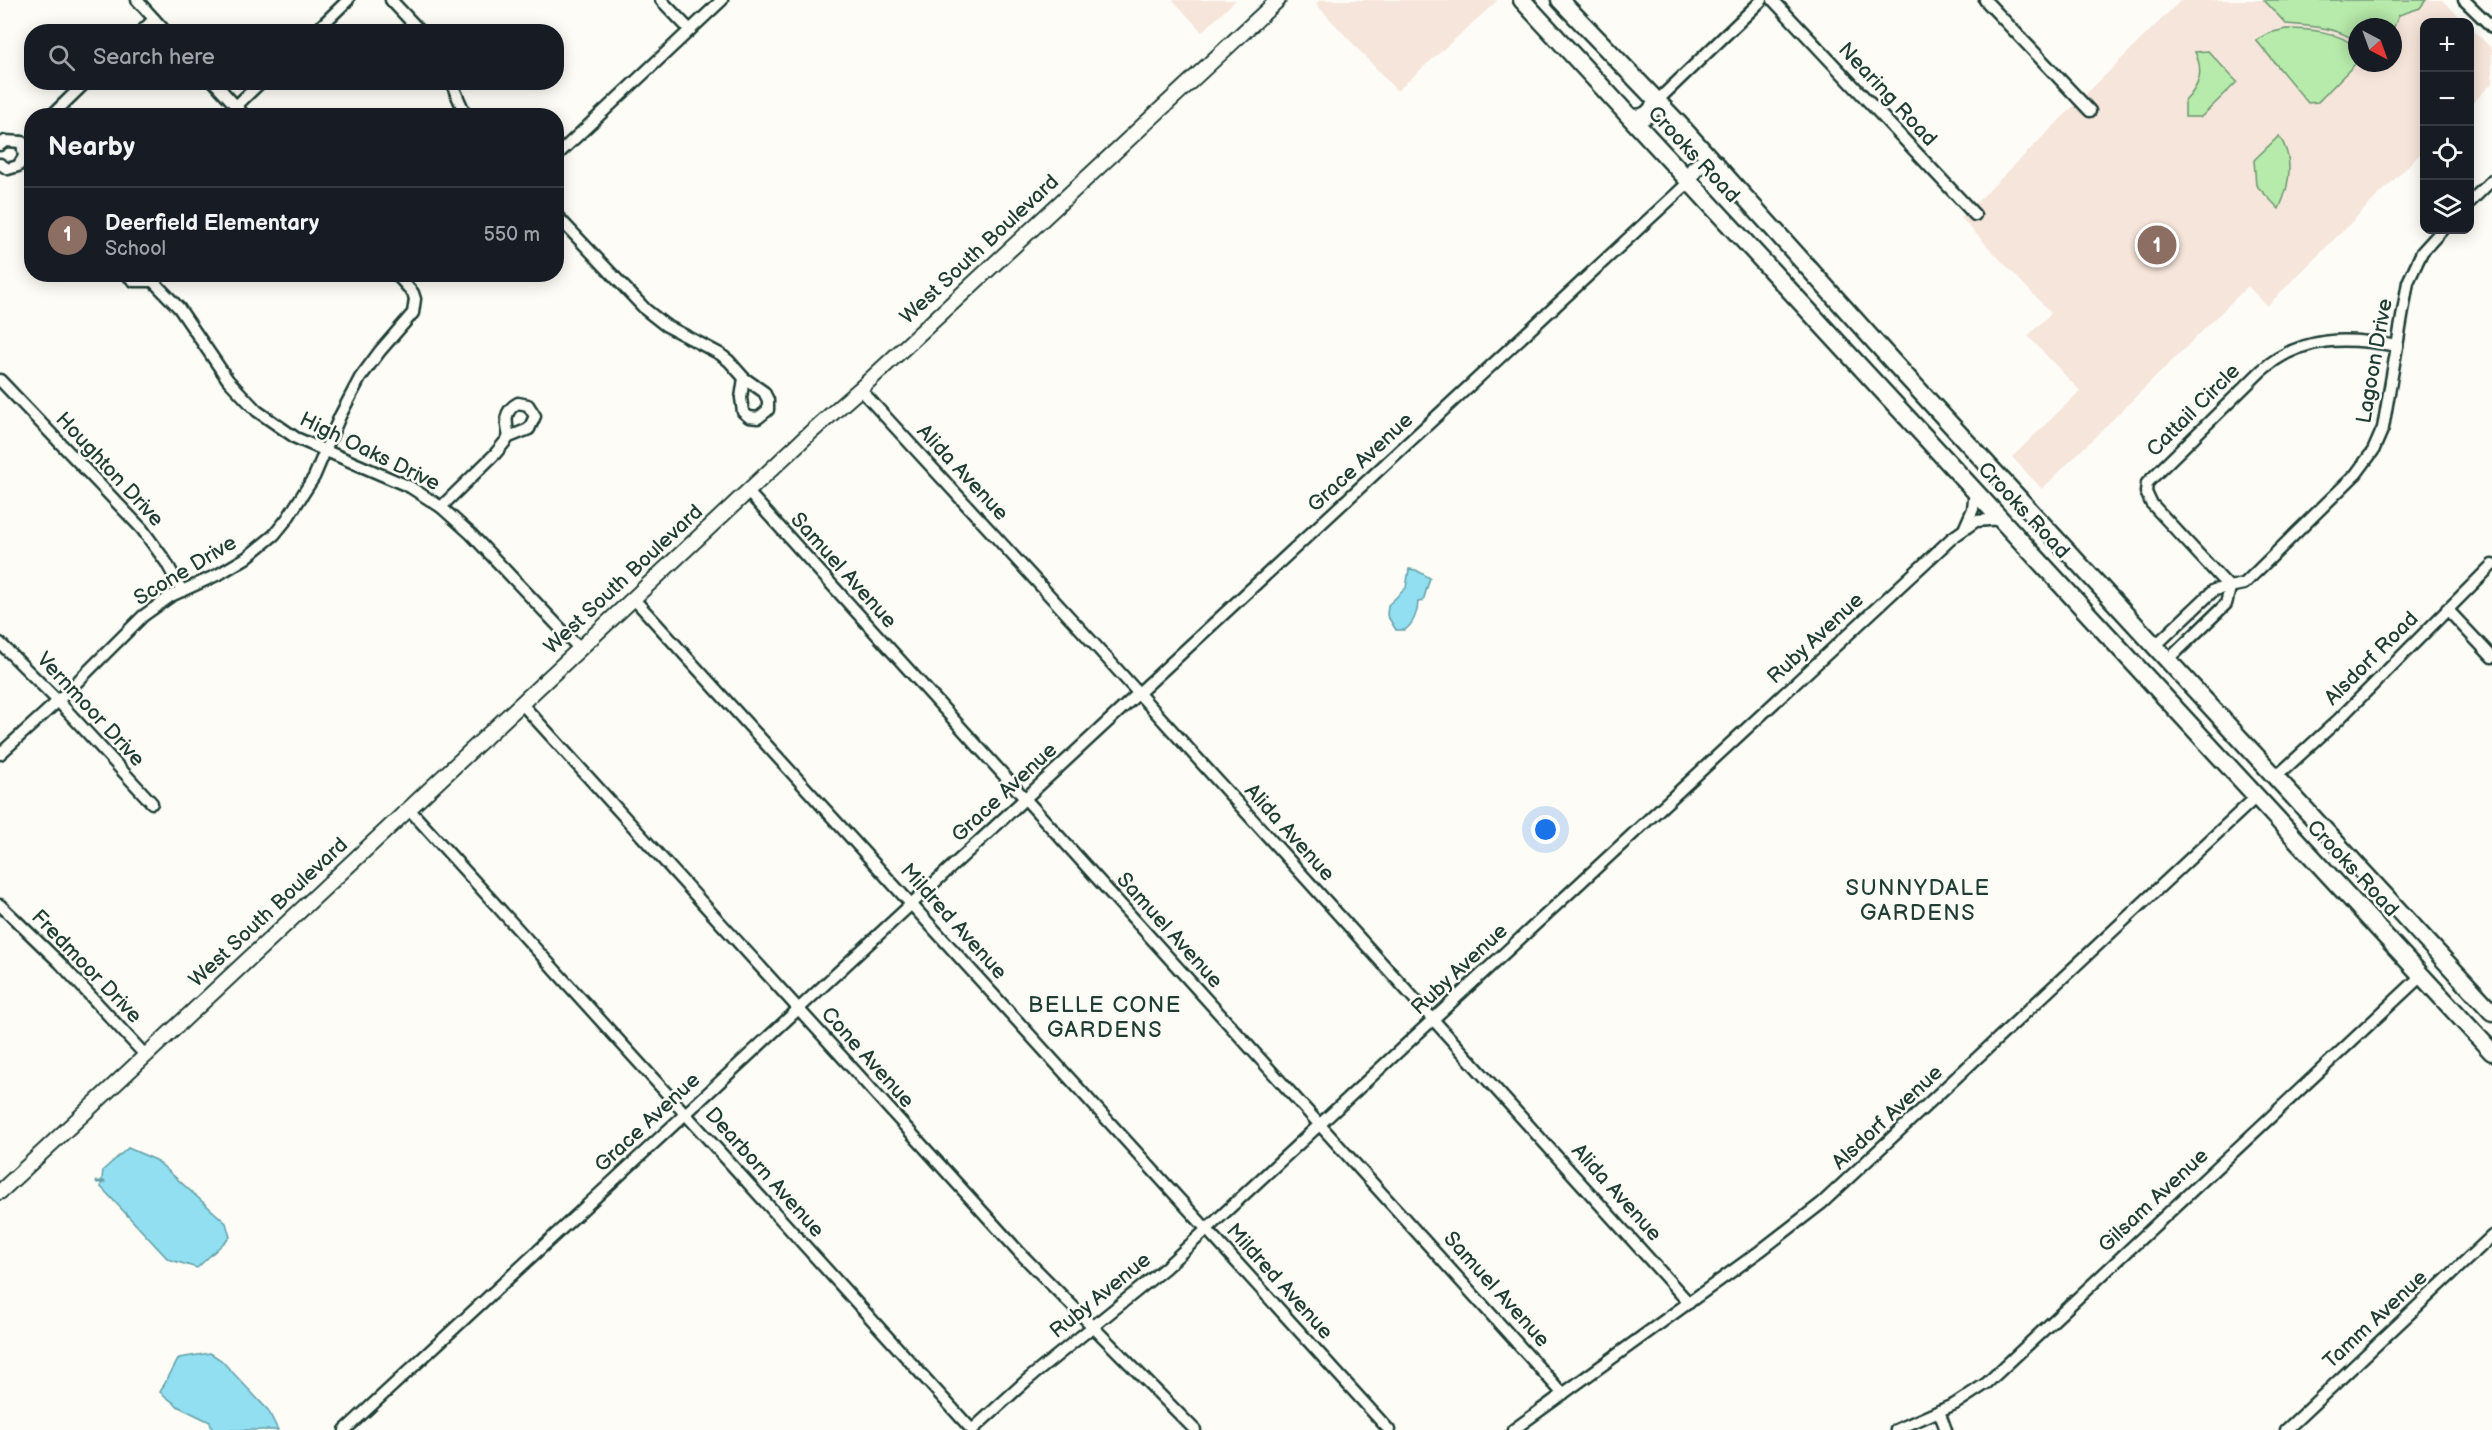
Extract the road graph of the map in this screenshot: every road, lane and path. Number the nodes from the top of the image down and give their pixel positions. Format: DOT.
graph roads {
  1 [pos="136,0"];
  2 [pos="348,0"];
  3 [pos="391,0"];
  4 [pos="661,0"];
  5 [pos="722,0"];
  6 [pos="1278,0"];
  7 [pos="1522,0"];
  8 [pos="1560,0"];
  9 [pos="1762,0"];
  10 [pos="1773,0"];
  11 [pos="1985,0"];
  12 [pos="2464,0"];
  13 [pos="154,19"];
  14 [pos="149,24"];
  15 [pos="159,24"];
  16 [pos="323,24"];
  17 [pos="414,24"];
  18 [pos="2492,27"];
  19 [pos="690,30"];
  20 [pos="78,90"];
  21 [pos="221,90"];
  22 [pos="253,90"];
  23 [pos="455,90"];
  24 [pos="1658,100"];
  25 [pos="236,106"];
  26 [pos="59,108"];
  27 [pos="462,108"];
  28 [pos="2090,111"];
  29 [pos="1630,117"];
  30 [pos="22,142"];
  31 [pos="0,145"];
  32 [pos="564,148"];
  33 [pos="0,164"];
  34 [pos="1716,164"];
  35 [pos="2492,180"];
  36 [pos="1689,182"];
  37 [pos="2474,197"];
  38 [pos="1975,215"];
  39 [pos="564,224"];
  40 [pos="2438,234"];
  41 [pos="156,282"];
  42 [pos="403,282"];
  43 [pos="2397,346"];
  44 [pos="744,378"];
  45 [pos="0,380"];
  46 [pos="860,389"];
  47 [pos="509,437"];
  48 [pos="325,452"];
  49 [pos="2011,489"];
  50 [pos="1975,490"];
  51 [pos="748,492"];
  52 [pos="441,507"];
  53 [pos="2002,519"];
  54 [pos="1965,527"];
  55 [pos="2492,565"];
  56 [pos="2230,588"];
  57 [pos="182,591"];
  58 [pos="633,598"];
  59 [pos="2447,609"];
  60 [pos="2125,612"];
  61 [pos="2094,619"];
  62 [pos="0,643"];
  63 [pos="2155,646"];
  64 [pos="579,648"];
  65 [pos="2492,657"];
  66 [pos="2168,660"];
  67 [pos="1138,693"];
  68 [pos="58,701"];
  69 [pos="521,703"];
  70 [pos="0,754"];
  71 [pos="2276,777"];
  72 [pos="2256,797"];
  73 [pos="1025,798"];
  74 [pos="152,803"];
  75 [pos="408,808"];
  76 [pos="2354,862"];
  77 [pos="2324,870"];
  78 [pos="912,904"];
  79 [pos="0,905"];
  80 [pos="2450,966"];
  81 [pos="2421,976"];
  82 [pos="798,1009"];
  83 [pos="2492,1012"];
  84 [pos="1434,1019"];
  85 [pos="2492,1052"];
  86 [pos="146,1056"];
  87 [pos="685,1113"];
  88 [pos="1320,1124"];
  89 [pos="0,1192"];
  90 [pos="1207,1229"];
  91 [pos="2492,1236"];
  92 [pos="1689,1303"];
  93 [pos="1093,1327"];
  94 [pos="1563,1394"];
  95 [pos="1939,1411"];
  96 [pos="345,1430"];
  97 [pos="972,1430"];
  98 [pos="1195,1430"];
  99 [pos="1389,1430"];
  100 [pos="1513,1430"];
  101 [pos="1896,1430"];
  102 [pos="1946,1430"];
  103 [pos="2286,1430"];
  1 -- 13 [label="street"];
  2 -- 16 [label="street"];
  3 -- 17 [label="street"];
  4 -- 19 [label="street"];
  5 -- 19 [label="street"];
  6 -- 46 [label="street, West South Boulevard"];
  7 -- 29 [label="main road, Crooks Road"];
  8 -- 24 [label="main road, Crooks Road"];
  9 -- 24 [label="street"];
  10 -- 38 [label="street, Nearing Road"];
  11 -- 28 [label="street"];
  12 -- 18 [label="street"];
  13 -- 14 [label="street"];
  13 -- 15 [label="street"];
  19 -- 32 [label="street"];
  20 -- 26 [label="street"];
  21 -- 25 [label="street"];
  22 -- 25 [label="street"];
  23 -- 27 [label="street"];
  24 -- 29 [label="main road"];
  24 -- 34 [label="main road, Crooks Road"];
  29 -- 36 [label="main road, Crooks Road"];
  30 -- 31 [label="street"];
  30 -- 33 [label="street"];
  34 -- 36 [label="main road"];
  34 -- 49 [label="main road, Crooks Road"];
  35 -- 37 [label="street"];
  36 -- 50 [label="main road, Crooks Road"];
  36 -- 67 [label="street, Grace Avenue"];
  39 -- 44 [label="street"];
  40 -- 43 [label="street, Lagoon Drive"];
  41 -- 48 [label="street, High Oaks Drive"];
  42 -- 48 [label="street, Scone Drive"];
  43 -- 56 [label="street, Lagoon Drive"];
  43 -- 56 [label="street, Cattail Circle"];
  45 -- 57 [label="street, Houghton Drive"];
  46 -- 51 [label="street, West South Boulevard"];
  46 -- 67 [label="street, Alida Avenue"];
  47 -- 52 [label="street"];
  48 -- 52 [label="street, High Oaks Drive"];
  48 -- 57 [label="street, Scone Drive"];
  49 -- 50 [label="main road"];
  49 -- 60 [label="main road, Crooks Road"];
  50 -- 53 [label="main road, Crooks Road"];
  50 -- 54 [label="street, Ruby Avenue"];
  51 -- 58 [label="street, West South Boulevard"];
  51 -- 73 [label="street, Samuel Avenue"];
  52 -- 64 [label="street, High Oaks Drive"];
  53 -- 54 [label="street, Ruby Avenue"];
  53 -- 61 [label="main road, Crooks Road"];
  54 -- 84 [label="street, Ruby Avenue"];
  55 -- 59 [label="street, Alsdorf Road"];
  56 -- 63 [label="street, Lagoon Drive"];
  56 -- 66 [label="street, Lagoon Drive"];
  57 -- 68 [label="street, Scone Drive"];
  58 -- 64 [label="street, West South Boulevard"];
  58 -- 78 [label="street, Mildred Avenue"];
  59 -- 65 [label="street"];
  59 -- 71 [label="street, Alsdorf Road"];
  60 -- 61 [label="main road"];
  60 -- 63 [label="main road, Crooks Road"];
  61 -- 72 [label="main road, Crooks Road"];
  62 -- 68 [label="street, Vernmoor Drive"];
  63 -- 66 [label="main road, Crooks Road"];
  64 -- 69 [label="street, West South Boulevard"];
  66 -- 71 [label="main road, Crooks Road"];
  67 -- 73 [label="street, Grace Avenue"];
  67 -- 84 [label="street, Alida Avenue"];
  68 -- 70 [label="street, Scone Drive"];
  68 -- 74 [label="street, Vernmoor Drive"];
  69 -- 75 [label="street, West South Boulevard"];
  69 -- 82 [label="street, Cone Avenue"];
  71 -- 76 [label="main road, Crooks Road"];
  72 -- 77 [label="main road, Crooks Road"];
  72 -- 92 [label="street, Alsdorf Avenue"];
  73 -- 78 [label="street, Grace Avenue"];
  73 -- 88 [label="street, Samuel Avenue"];
  75 -- 86 [label="street, West South Boulevard"];
  75 -- 87 [label="street, Dearborn Avenue"];
  76 -- 77 [label="main road"];
  76 -- 80 [label="main road, Crooks Road"];
  77 -- 81 [label="main road, Crooks Road"];
  78 -- 82 [label="street, Grace Avenue"];
  78 -- 90 [label="street, Mildred Avenue"];
  79 -- 86 [label="street, Fredmoor Drive"];
  80 -- 81 [label="main road"];
  80 -- 83 [label="main road, Crooks Road"];
  81 -- 85 [label="main road, Crooks Road"];
  81 -- 95 [label="street, Gilsam Avenue"];
  82 -- 87 [label="street, Grace Avenue"];
  82 -- 93 [label="street, Cone Avenue"];
  84 -- 88 [label="street, Ruby Avenue"];
  84 -- 92 [label="street, Alida Avenue"];
  86 -- 89 [label="street, West South Boulevard"];
  87 -- 96 [label="street, Grace Avenue"];
  87 -- 97 [label="street, Dearborn Avenue"];
  88 -- 90 [label="street, Ruby Avenue"];
  88 -- 94 [label="street, Samuel Avenue"];
  90 -- 93 [label="street, Ruby Avenue"];
  90 -- 99 [label="street, Mildred Avenue"];
  91 -- 103 [label="street, Tamm Avenue"];
  92 -- 94 [label="street, Alsdorf Avenue"];
  93 -- 97 [label="street, Ruby Avenue"];
  93 -- 98 [label="street, Cone Avenue"];
  94 -- 100 [label="street, Alsdorf Avenue"];
  95 -- 101 [label="street, Gilsam Avenue"];
  95 -- 102 [label="street"];
}
